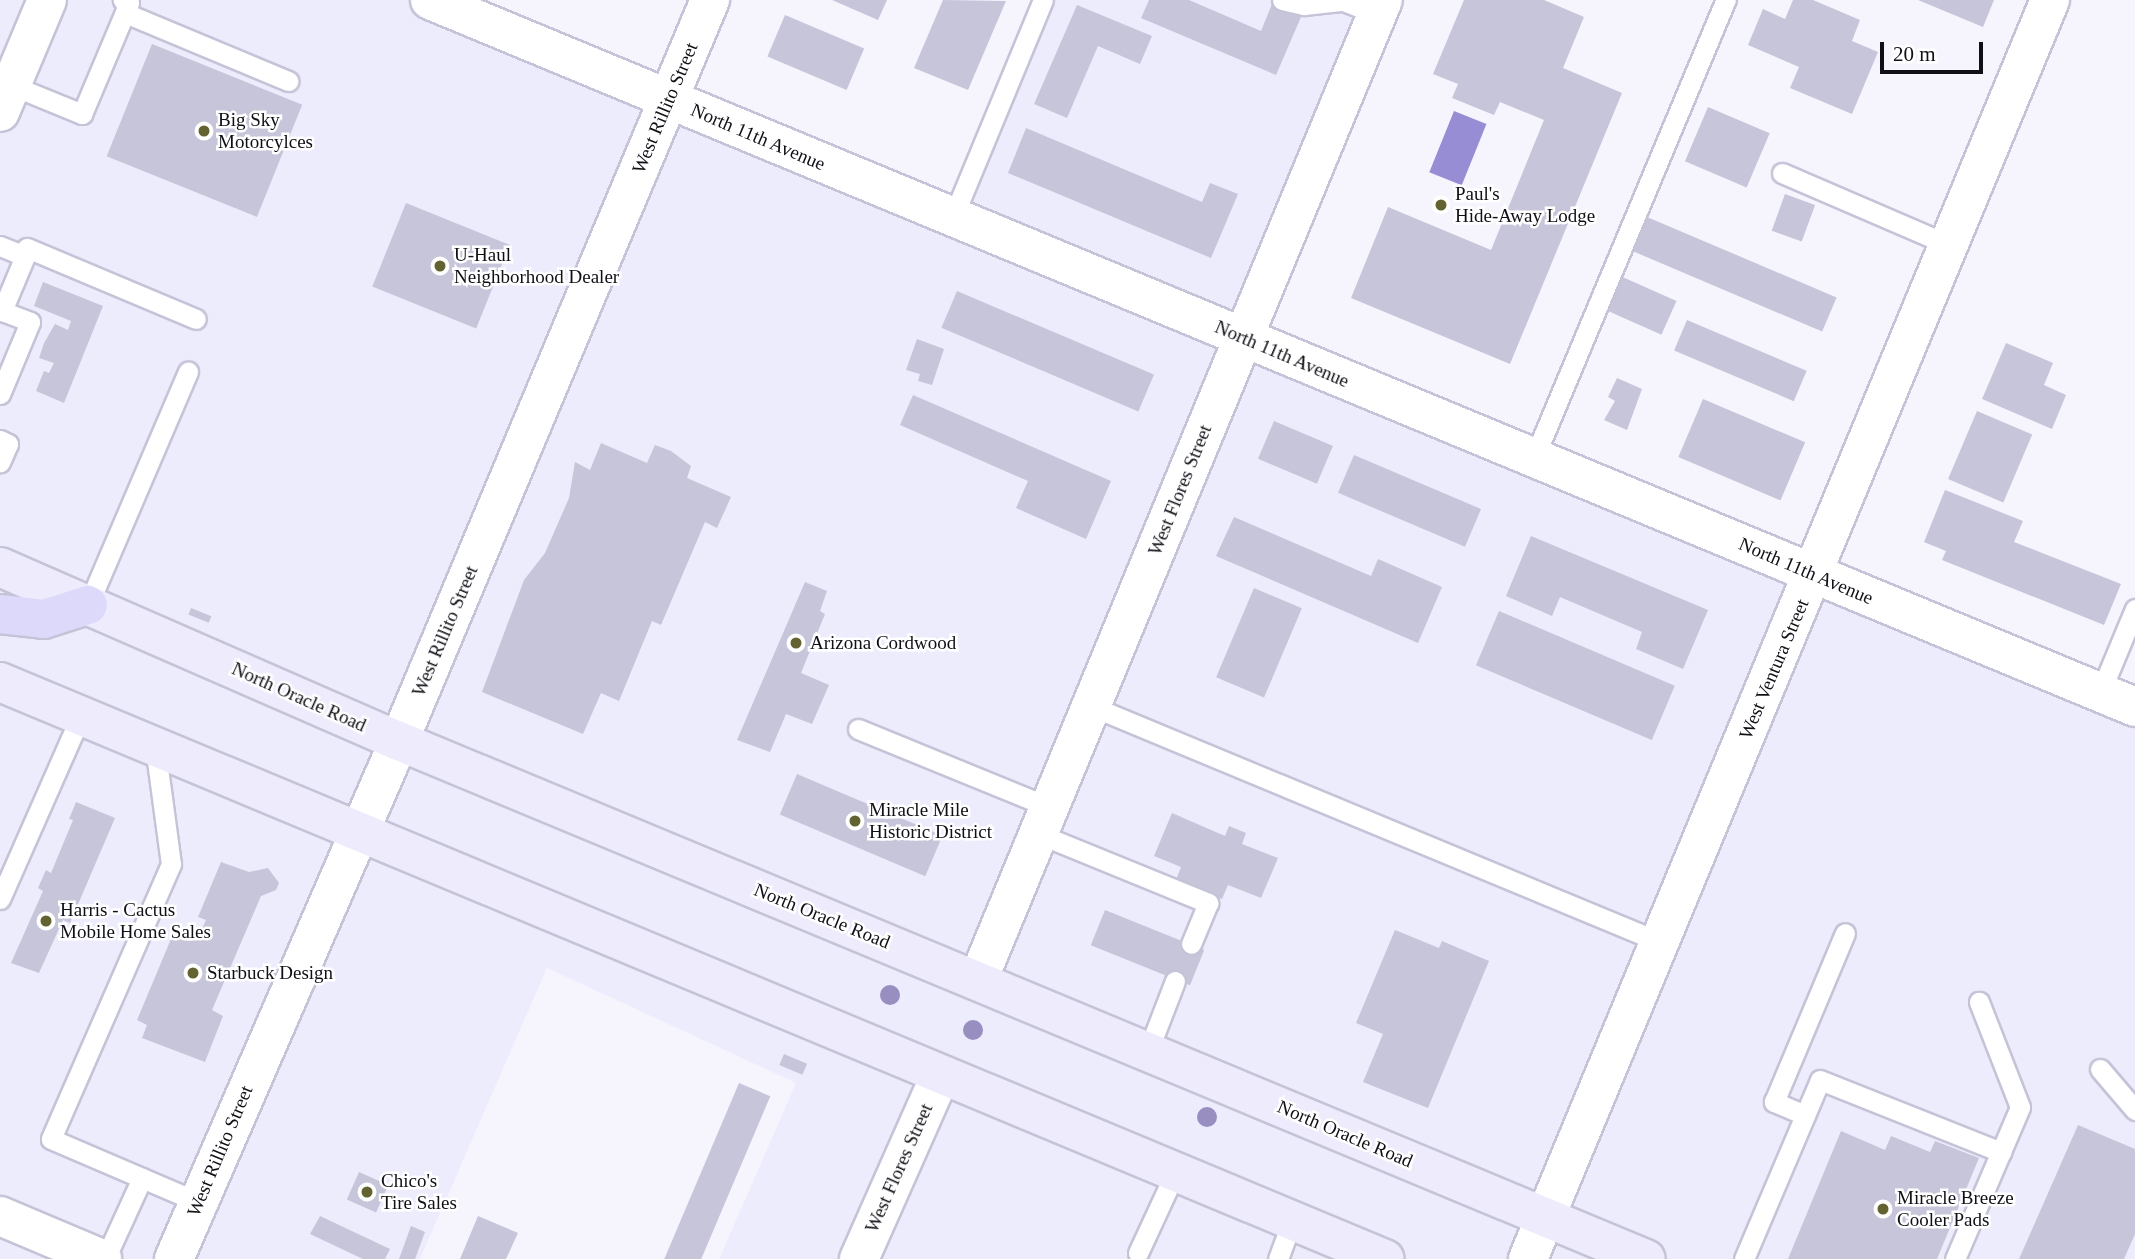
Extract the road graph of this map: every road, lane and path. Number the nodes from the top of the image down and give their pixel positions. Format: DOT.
graph roads {
  1 [pos="47,0"];
  2 [pos="429,0"];
  3 [pos="710,0"];
  4 [pos="1043,0"];
  5 [pos="1282,0"];
  6 [pos="1726,0"];
  7 [pos="2050,0"];
  8 [pos="1362,4"];
  9 [pos="124,7"];
  10 [pos="288,81"];
  11 [pos="5,99"];
  12 [pos="668,99"];
  13 [pos="1782,173"];
  14 [pos="953,218"];
  15 [pos="1949,245"];
  16 [pos="0,246"];
  17 [pos="25,256"];
  18 [pos="197,319"];
  19 [pos="1242,337"];
  20 [pos="188,372"];
  21 [pos="0,394"];
  22 [pos="0,440"];
  23 [pos="1534,458"];
  24 [pos="0,462"];
  25 [pos="0,567"];
  26 [pos="1813,574"];
  27 [pos="88,605"];
  28 [pos="2135,609"];
  29 [pos="0,614"];
  30 [pos="0,682"];
  31 [pos="2100,693"];
  32 [pos="1091,706"];
  33 [pos="2135,707"];
  34 [pos="80,715"];
  35 [pos="858,729"];
  36 [pos="399,741"];
  37 [pos="155,746"];
  38 [pos="1044,820"];
  39 [pos="358,831"];
  40 [pos="0,899"];
  41 [pos="1845,933"];
  42 [pos="1660,942"];
  43 [pos="1191,944"];
  44 [pos="978,980"];
  45 [pos="1175,981"];
  46 [pos="1979,1002"];
  47 [pos="1148,1051"];
  48 [pos="2100,1069"];
  49 [pos="940,1076"];
  50 [pos="2135,1110"];
  51 [pos="1805,1115"];
  52 [pos="2001,1152"];
  53 [pos="1175,1173"];
  54 [pos="142,1178"];
  55 [pos="198,1202"];
  56 [pos="0,1216"];
  57 [pos="1546,1217"];
  58 [pos="1292,1221"];
  59 [pos="1138,1254"];
  60 [pos="104,1259"];
  61 [pos="174,1259"];
  62 [pos="859,1259"];
  63 [pos="1278,1259"];
  64 [pos="1385,1259"];
  65 [pos="1528,1259"];
  66 [pos="1646,1259"];
  67 [pos="1744,1259"];
  68 [pos="1955,1259"];
  1 -- 11 [label="street"];
  2 -- 12 [label="street, North 11th Avenue"];
  3 -- 12 [label="street, West Rillito Street"];
  4 -- 14 [label="lane"];
  5 -- 8 [label="lane"];
  6 -- 23 [label="lane"];
  7 -- 15 [label="street, West Ventura Street"];
  8 -- 19 [label="street, West Flores Street"];
  9 -- 10 [label="lane"];
  9 -- 11 [label="lane"];
  12 -- 14 [label="street, North 11th Avenue"];
  12 -- 36 [label="street, West Rillito Street"];
  13 -- 15 [label="lane"];
  14 -- 19 [label="street, North 11th Avenue"];
  15 -- 26 [label="street, West Ventura Street"];
  16 -- 17 [label="lane"];
  17 -- 18 [label="lane"];
  17 -- 21 [label="lane"];
  19 -- 23 [label="street, North 11th Avenue"];
  19 -- 32 [label="street, West Flores Street"];
  20 -- 27 [label="lane"];
  22 -- 24 [label="lane"];
  23 -- 26 [label="street, North 11th Avenue"];
  25 -- 27 [label="main road, North Oracle Road"];
  26 -- 31 [label="street, North 11th Avenue"];
  26 -- 42 [label="street, West Ventura Street"];
  27 -- 29 [label="main road"];
  27 -- 36 [label="main road, North Oracle Road"];
  28 -- 31 [label="lane"];
  30 -- 34 [label="main road"];
  31 -- 33 [label="street, North 11th Avenue"];
  32 -- 38 [label="street, West Flores Street"];
  32 -- 42 [label="lane"];
  34 -- 37 [label="main road"];
  34 -- 40 [label="lane"];
  35 -- 38 [label="lane"];
  36 -- 39 [label="street, West Rillito Street"];
  36 -- 44 [label="main road, North Oracle Road"];
  37 -- 39 [label="main road"];
  37 -- 54 [label="lane"];
  38 -- 43 [label="lane"];
  38 -- 44 [label="street, West Flores Street"];
  39 -- 49 [label="main road"];
  39 -- 55 [label="street, West Rillito Street"];
  41 -- 51 [label="lane"];
  42 -- 57 [label="street, West Ventura Street"];
  44 -- 47 [label="main road, North Oracle Road"];
  45 -- 47 [label="lane"];
  46 -- 52 [label="lane"];
  47 -- 57 [label="main road, North Oracle Road"];
  48 -- 50 [label="lane"];
  49 -- 53 [label="main road"];
  49 -- 62 [label="street, West Flores Street"];
  51 -- 52 [label="lane"];
  51 -- 67 [label="lane"];
  52 -- 68 [label="lane"];
  53 -- 58 [label="main road"];
  53 -- 59 [label="lane"];
  54 -- 55 [label="lane"];
  54 -- 60 [label="lane"];
  55 -- 61 [label="street, West Rillito Street"];
  56 -- 60 [label="street"];
  57 -- 65 [label="street, West Ventura Street"];
  57 -- 66 [label="main road, North Oracle Road"];
  58 -- 63 [label="lane"];
  58 -- 64 [label="main road"];
}
